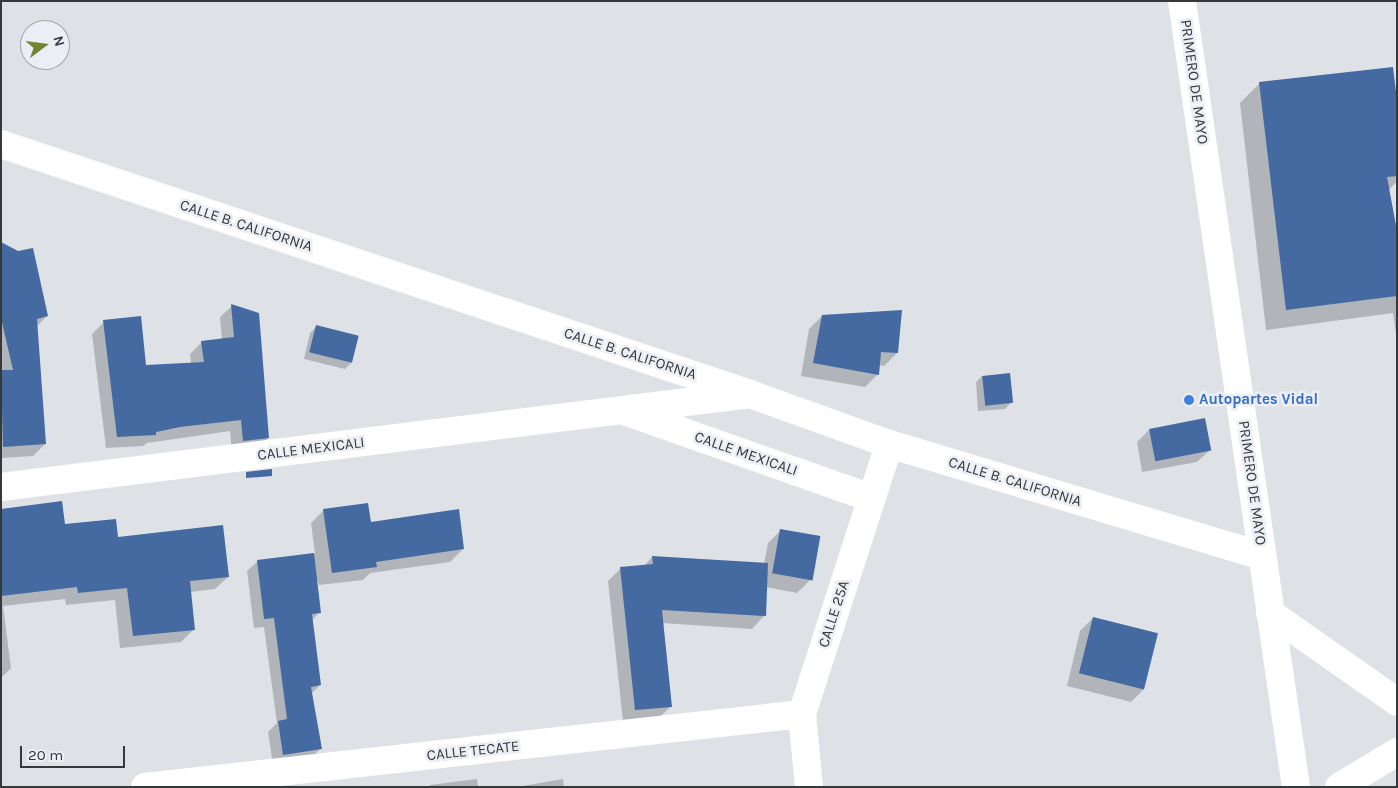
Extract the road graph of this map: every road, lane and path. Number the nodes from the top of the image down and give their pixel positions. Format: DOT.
graph roads {
  1 [pos="1182,1"];
  2 [pos="1,144"];
  3 [pos="750,394"];
  4 [pos="621,410"];
  5 [pos="889,444"];
  6 [pos="1,487"];
  7 [pos="872,498"];
  8 [pos="1262,556"];
  9 [pos="1270,613"];
  10 [pos="1397,702"];
  11 [pos="802,714"];
  12 [pos="1397,752"];
  13 [pos="145,787"];
  14 [pos="810,787"];
  15 [pos="1296,787"];
  16 [pos="1339,787"];
  1 -- 8 [label="street, PRIMERO DE MAYO"];
  2 -- 3 [label="street, CALLE B. CALIFORNIA"];
  3 -- 4 [label="street, CALLE MEXICALI"];
  3 -- 5 [label="street, CALLE B. CALIFORNIA"];
  4 -- 6 [label="street, CALLE MEXICALI"];
  4 -- 7 [label="street, CALLE MEXICALI"];
  5 -- 7 [label="street, CALLE 25A"];
  5 -- 8 [label="street, CALLE B. CALIFORNIA"];
  7 -- 11 [label="street, CALLE 25A"];
  8 -- 9 [label="street, PRIMERO DE MAYO"];
  9 -- 10 [label="street"];
  9 -- 15 [label="street, PRIMERO DE MAYO"];
  11 -- 13 [label="street, CALLE TECATE"];
  11 -- 14 [label="street, CALLE 25A"];
  12 -- 16 [label="street"];
}
